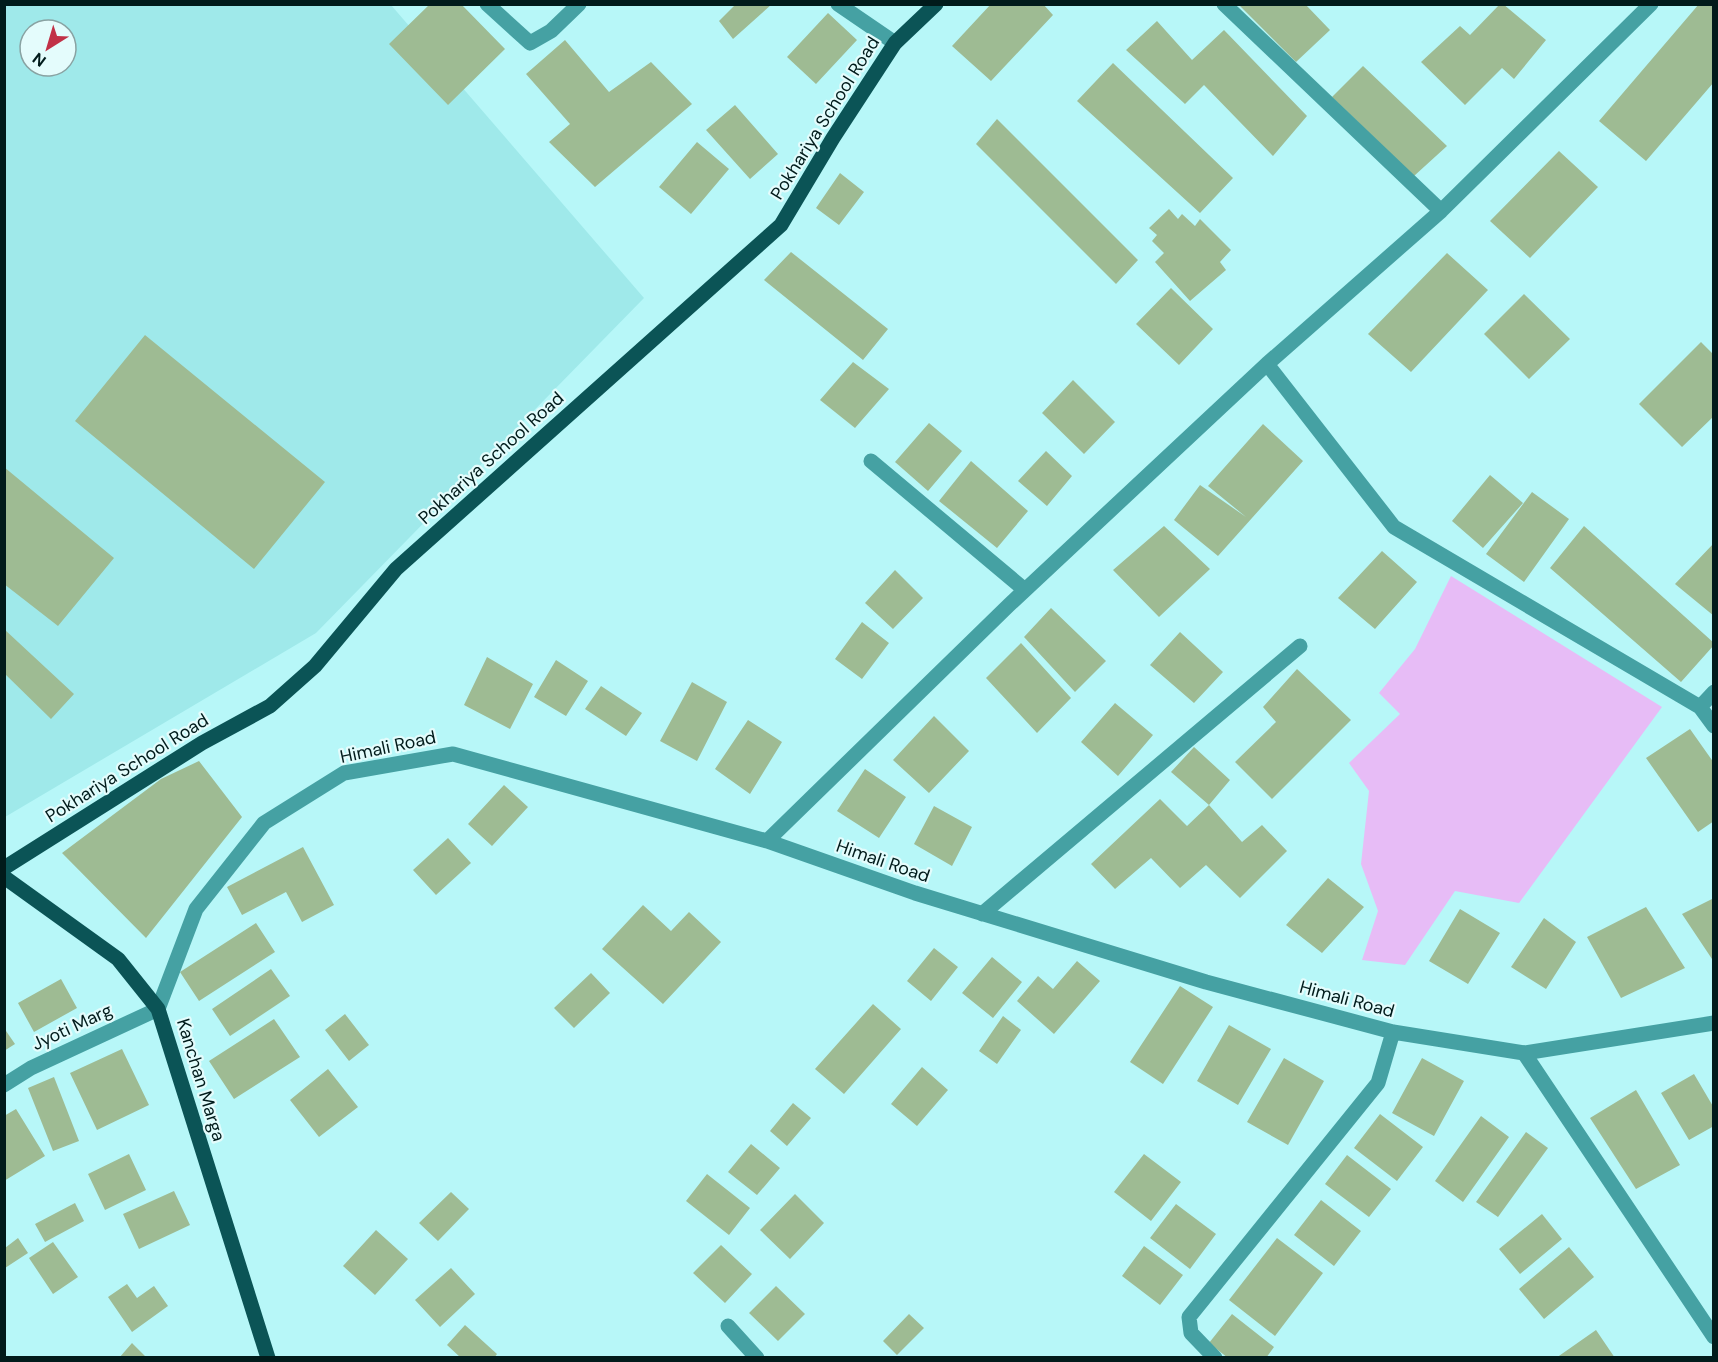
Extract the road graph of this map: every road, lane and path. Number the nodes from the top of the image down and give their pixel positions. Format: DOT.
graph roads {
  1 [pos="487,4"];
  2 [pos="579,4"];
  3 [pos="838,4"];
  4 [pos="936,4"];
  5 [pos="1224,4"];
  6 [pos="1651,4"];
  7 [pos="895,43"];
  8 [pos="1441,211"];
  9 [pos="1267,364"];
  10 [pos="871,461"];
  11 [pos="1025,590"];
  12 [pos="1300,646"];
  13 [pos="1713,692"];
  14 [pos="1700,707"];
  15 [pos="1713,726"];
  16 [pos="767,841"];
  17 [pos="4,868"];
  18 [pos="4,877"];
  19 [pos="982,914"];
  20 [pos="158,1009"];
  21 [pos="1713,1023"];
  22 [pos="1393,1032"];
  23 [pos="1524,1053"];
  24 [pos="4,1085"];
  25 [pos="728,1326"];
  26 [pos="1713,1337"];
  27 [pos="267,1358"];
  28 [pos="757,1358"];
  29 [pos="1215,1358"];
  1 -- 2 [label="street"];
  3 -- 7 [label="street"];
  4 -- 7 [label="main road, Pokhariya School Road"];
  5 -- 8 [label="street"];
  6 -- 8 [label="street"];
  7 -- 17 [label="main road, Pokhariya School Road"];
  8 -- 9 [label="street"];
  9 -- 11 [label="street"];
  9 -- 14 [label="street"];
  10 -- 11 [label="street"];
  11 -- 16 [label="street"];
  12 -- 19 [label="street"];
  13 -- 14 [label="street"];
  14 -- 15 [label="street"];
  16 -- 19 [label="street, Himali Road"];
  16 -- 20 [label="street, Himali Road"];
  18 -- 20 [label="main road, Kanchan Marga"];
  19 -- 22 [label="street, Himali Road"];
  20 -- 24 [label="street, Jyoti Marg"];
  20 -- 27 [label="main road, Kanchan Marga"];
  21 -- 23 [label="street, Himali Road"];
  22 -- 23 [label="street, Himali Road"];
  22 -- 29 [label="street"];
  23 -- 26 [label="street"];
  25 -- 28 [label="street"];
}
